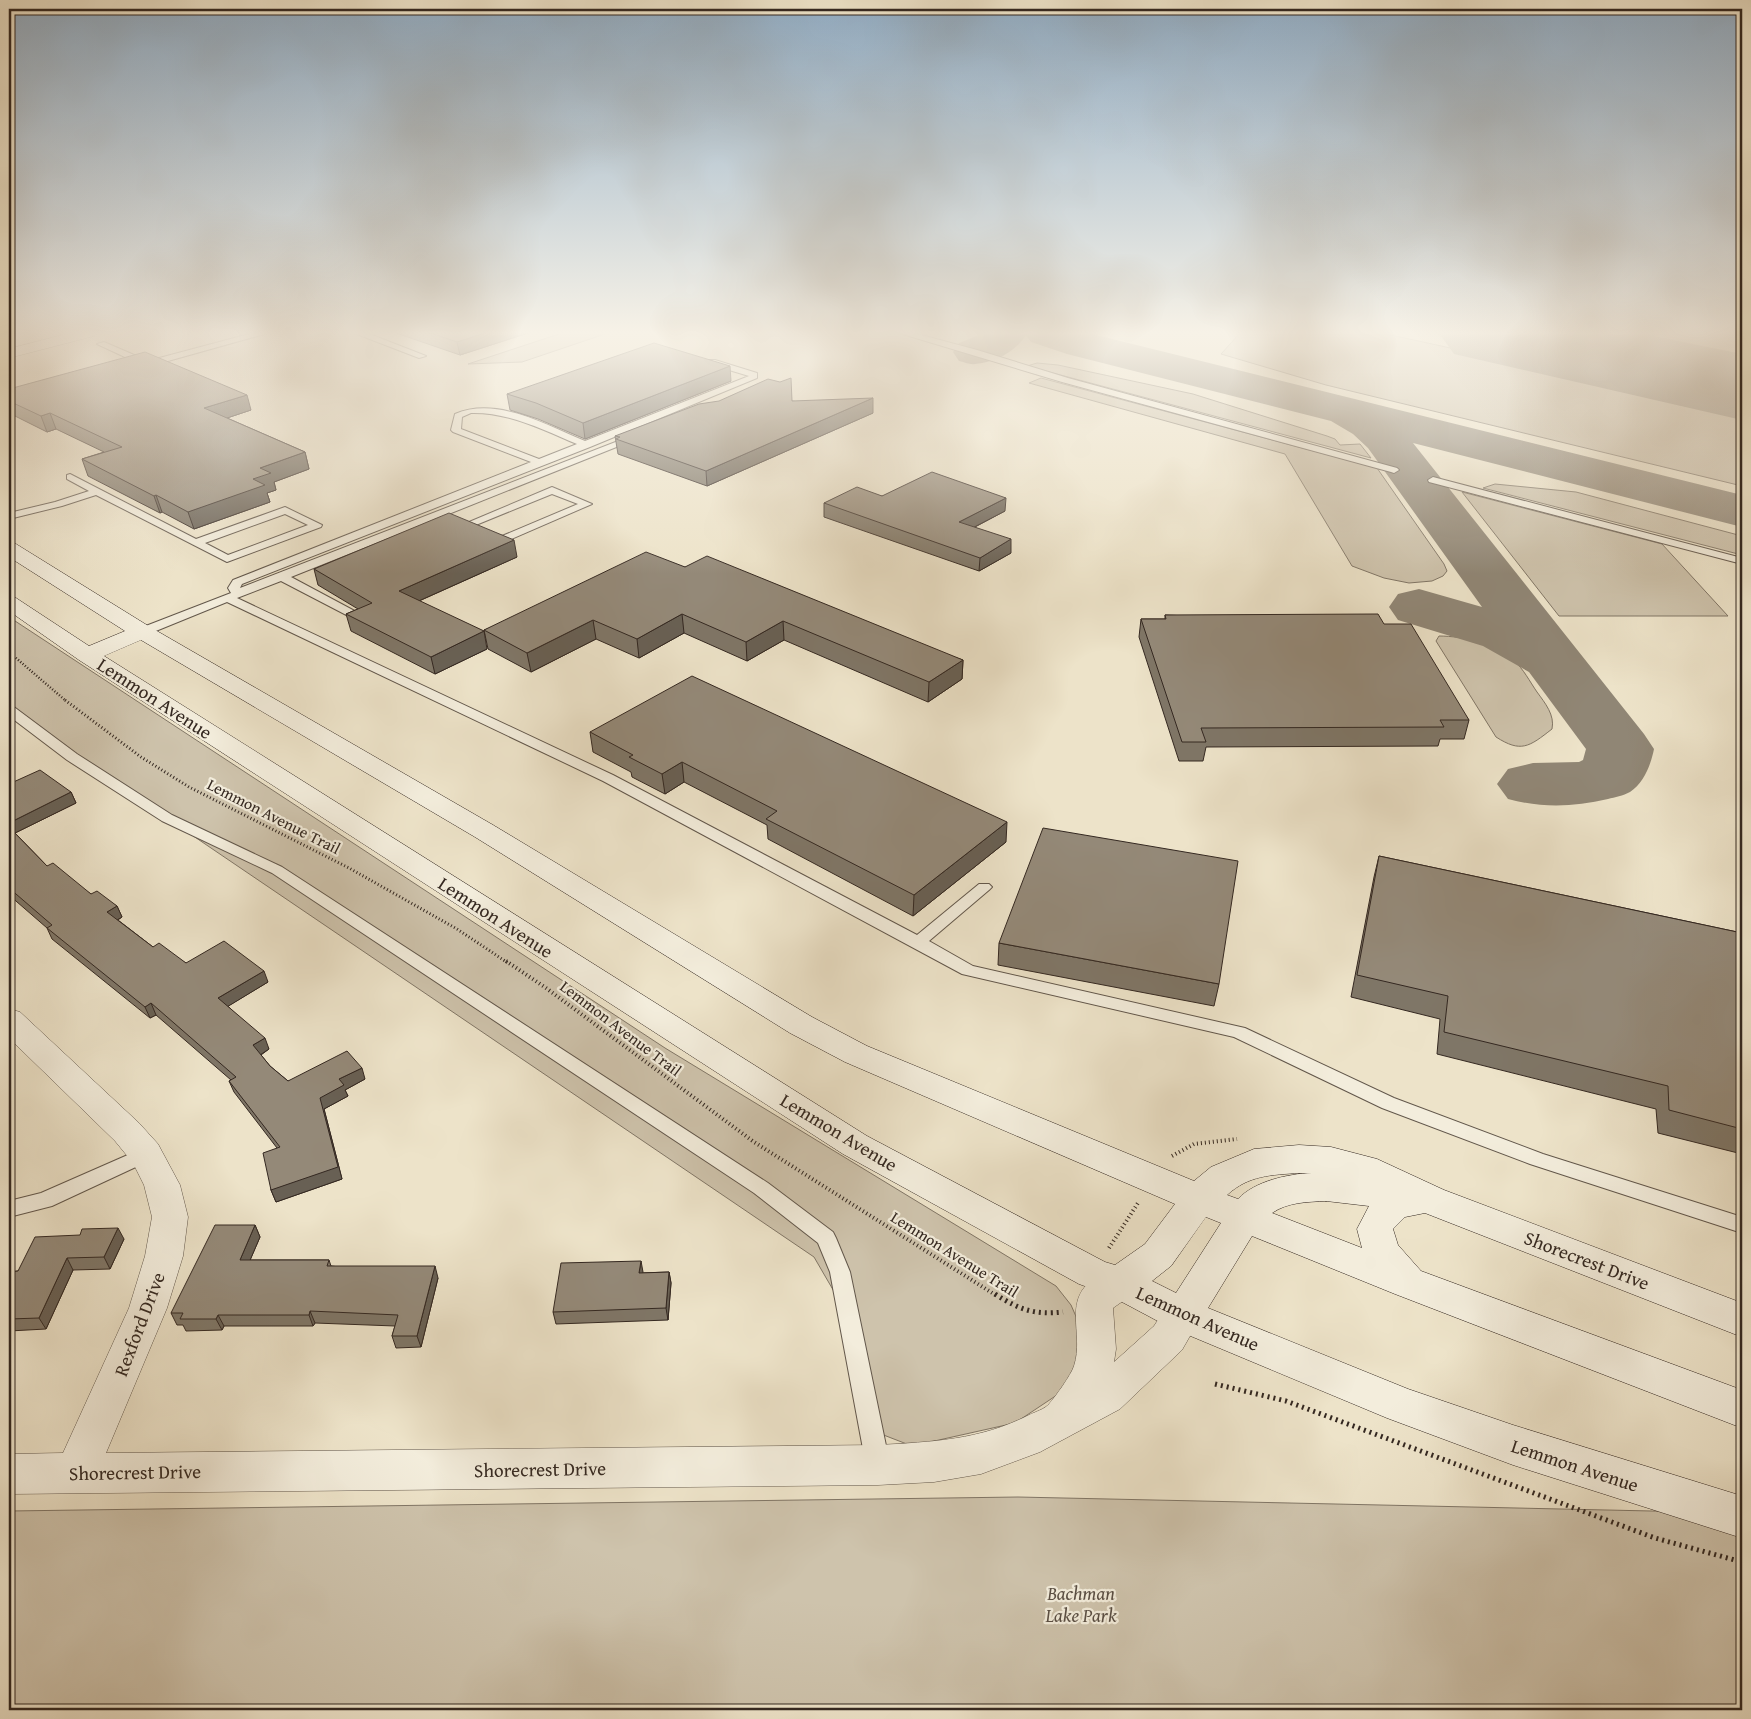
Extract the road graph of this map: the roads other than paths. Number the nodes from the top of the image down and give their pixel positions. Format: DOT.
graph roads {
  1 [pos="464,413"];
  2 [pos="506,413"];
  3 [pos="666,413"];
  4 [pos="1185,413"];
  5 [pos="643,435"];
  6 [pos="587,445"];
  7 [pos="541,464"];
  8 [pos="1394,470"];
  9 [pos="70,477"];
  10 [pos="1433,480"];
  11 [pos="98,491"];
  12 [pos="442,514"];
  13 [pos="9,516"];
  14 [pos="466,525"];
  15 [pos="195,543"];
  16 [pos="9,548"];
  17 [pos="1742,561"];
  18 [pos="282,577"];
  19 [pos="232,596"];
  20 [pos="9,602"];
  21 [pos="360,618"];
  22 [pos="142,632"];
  23 [pos="87,655"];
  24 [pos="9,710"];
  25 [pos="984,887"];
  26 [pos="918,942"];
  27 [pos="9,1020"];
  28 [pos="146,1154"];
  29 [pos="1199,1198"];
  30 [pos="1431,1200"];
  31 [pos="9,1209"];
  32 [pos="1244,1217"];
  33 [pos="1742,1225"];
  34 [pos="1106,1278"];
  35 [pos="1408,1283"];
  36 [pos="1183,1314"];
  37 [pos="1742,1320"];
  38 [pos="1742,1409"];
  39 [pos="1062,1419"];
  40 [pos="878,1465"];
  41 [pos="76,1473"];
  42 [pos="9,1474"];
  43 [pos="1742,1517"];
  1 -- 7 [label="lane"];
  2 -- 6 [label="lane"];
  3 -- 6 [label="lane"];
  4 -- 8 [label="lane"];
  5 -- 12 [label="lane"];
  6 -- 7 [label="lane"];
  7 -- 19 [label="lane"];
  9 -- 11 [label="lane"];
  10 -- 17 [label="lane"];
  11 -- 13 [label="lane"];
  11 -- 15 [label="lane"];
  12 -- 14 [label="lane"];
  12 -- 18 [label="lane"];
  14 -- 14 [label="lane"];
  15 -- 15 [label="lane"];
  16 -- 22 [label="main road"];
  18 -- 19 [label="lane"];
  18 -- 21 [label="lane"];
  19 -- 22 [label="lane"];
  19 -- 26 [label="lane"];
  20 -- 23 [label="main road, Lemmon Avenue"];
  22 -- 23 [label="main road"];
  22 -- 29 [label="main road"];
  23 -- 34 [label="main road, Lemmon Avenue"];
  24 -- 40 [label="lane"];
  25 -- 26 [label="lane"];
  26 -- 33 [label="lane"];
  27 -- 28 [label="main road, Rexford Drive"];
  28 -- 31 [label="lane"];
  28 -- 41 [label="main road, Rexford Drive"];
  29 -- 30 [label="main road, Shorecrest Drive"];
  29 -- 32 [label="main road"];
  29 -- 34 [label="main road, Shorecrest Drive"];
  30 -- 32 [label="main road, Shorecrest Drive"];
  30 -- 35 [label="main road"];
  30 -- 37 [label="main road, Shorecrest Drive"];
  32 -- 35 [label="main road"];
  32 -- 36 [label="main road, Shorecrest Drive"];
  34 -- 36 [label="main road, Lemmon Avenue"];
  34 -- 39 [label="main road, Shorecrest Drive"];
  35 -- 38 [label="main road"];
  36 -- 39 [label="main road, Shorecrest Drive"];
  36 -- 43 [label="main road, Lemmon Avenue"];
  39 -- 40 [label="main road, Shorecrest Drive"];
  40 -- 41 [label="main road, Shorecrest Drive"];
  41 -- 42 [label="main road, Shorecrest Drive"];
}
